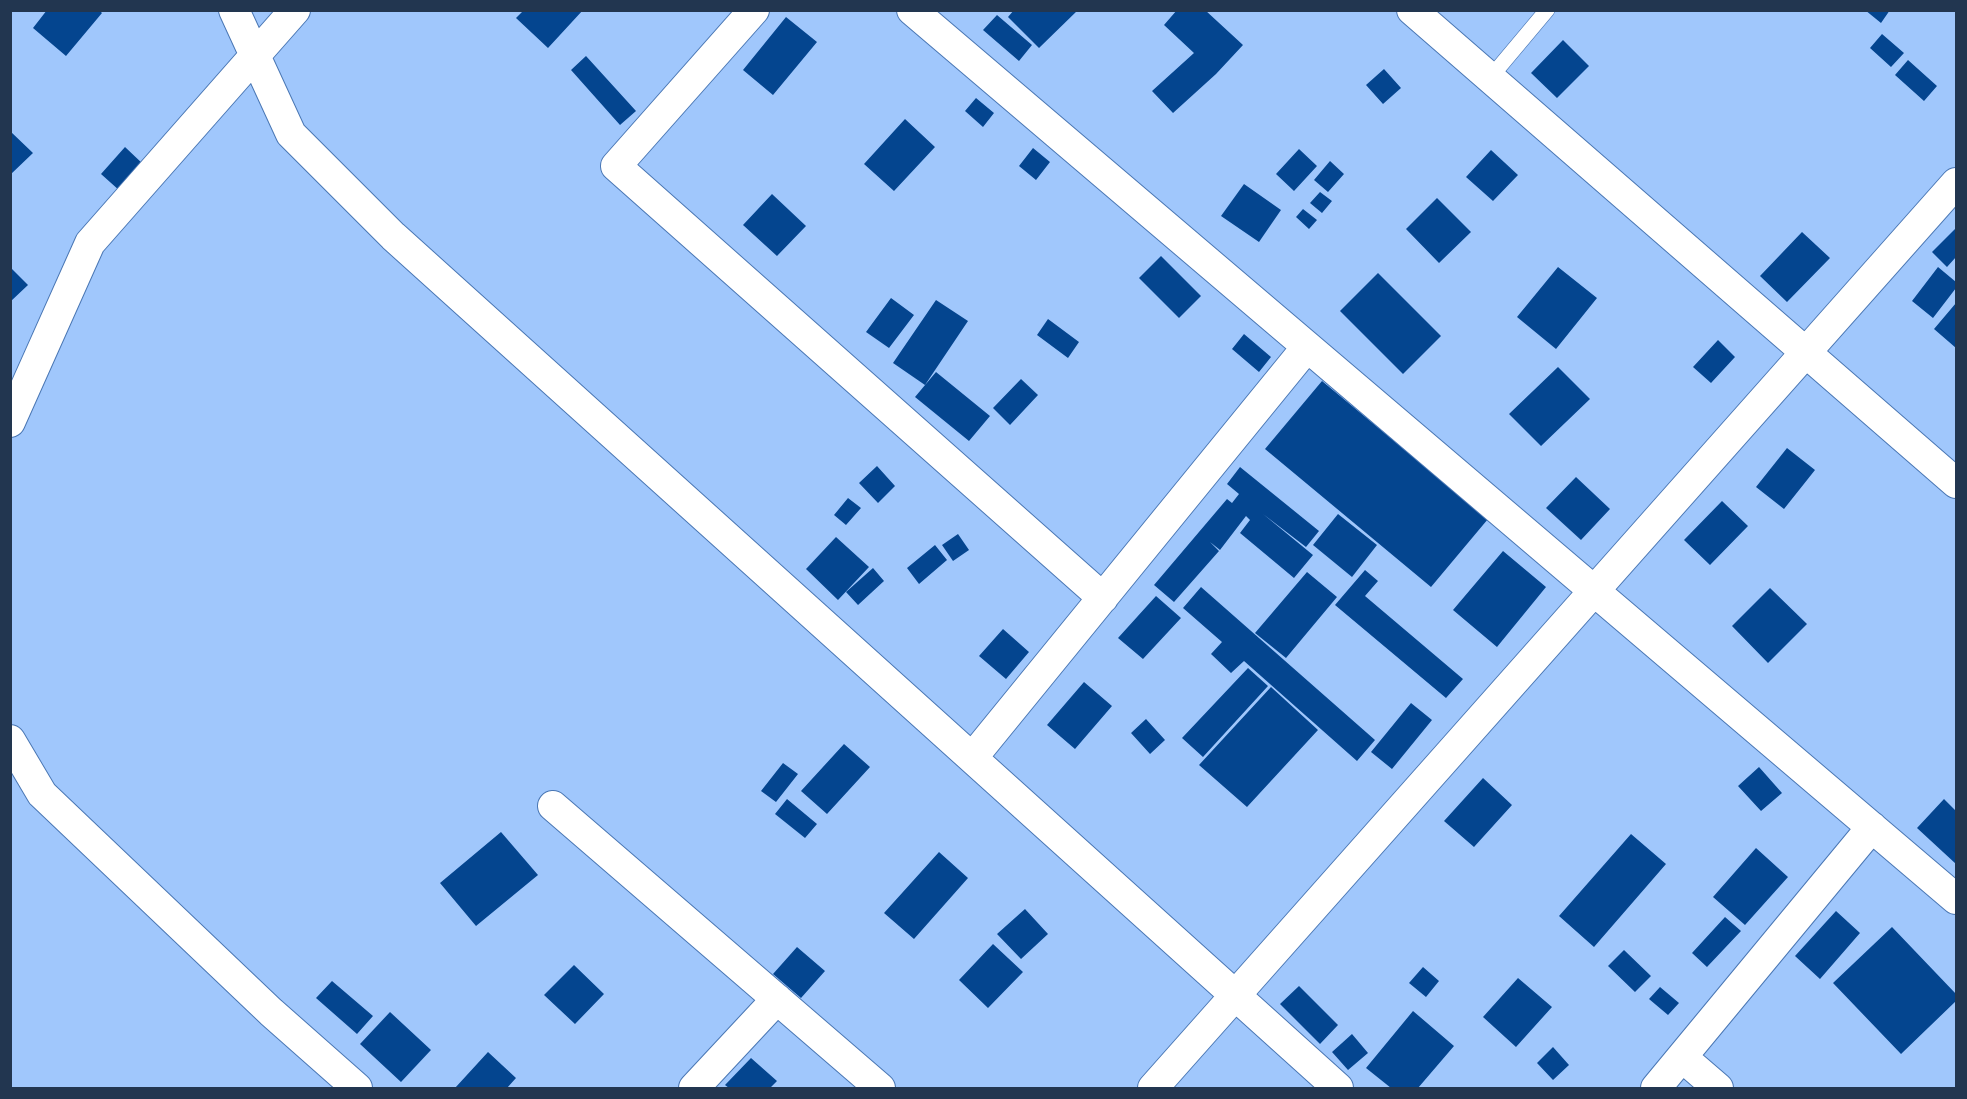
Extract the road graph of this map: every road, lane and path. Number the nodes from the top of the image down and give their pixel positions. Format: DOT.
graph roads {
  1 [pos="234,10"];
  2 [pos="295,10"];
  3 [pos="754,10"];
  4 [pos="912,10"];
  5 [pos="1412,10"];
  6 [pos="1546,10"];
  7 [pos="255,56"];
  8 [pos="1490,78"];
  9 [pos="1956,183"];
  10 [pos="1308,347"];
  11 [pos="1806,352"];
  12 [pos="10,422"];
  13 [pos="1956,483"];
  14 [pos="1594,591"];
  15 [pos="1103,598"];
  16 [pos="10,740"];
  17 [pos="972,758"];
  18 [pos="553,806"];
  19 [pos="1872,827"];
  20 [pos="1956,899"];
  21 [pos="1235,996"];
  22 [pos="777,999"];
  23 [pos="1682,1057"];
  24 [pos="357,1089"];
  25 [pos="694,1089"];
  26 [pos="880,1089"];
  27 [pos="1153,1089"];
  28 [pos="1338,1089"];
  29 [pos="1656,1089"];
  30 [pos="1718,1089"];
  1 -- 7 [label="street"];
  2 -- 7 [label="street"];
  3 -- 15 [label="street"];
  4 -- 10 [label="street"];
  5 -- 8 [label="street"];
  6 -- 8 [label="lane"];
  7 -- 12 [label="street"];
  7 -- 17 [label="street"];
  8 -- 11 [label="street"];
  9 -- 11 [label="street"];
  10 -- 14 [label="street"];
  10 -- 15 [label="street"];
  11 -- 13 [label="street"];
  11 -- 14 [label="street"];
  14 -- 19 [label="street"];
  14 -- 21 [label="street"];
  15 -- 17 [label="street"];
  16 -- 24 [label="street"];
  17 -- 21 [label="street"];
  18 -- 22 [label="street"];
  19 -- 20 [label="street"];
  19 -- 23 [label="street"];
  21 -- 27 [label="street"];
  21 -- 28 [label="street"];
  22 -- 25 [label="street"];
  22 -- 26 [label="street"];
  23 -- 29 [label="street"];
  23 -- 30 [label="street"];
}
